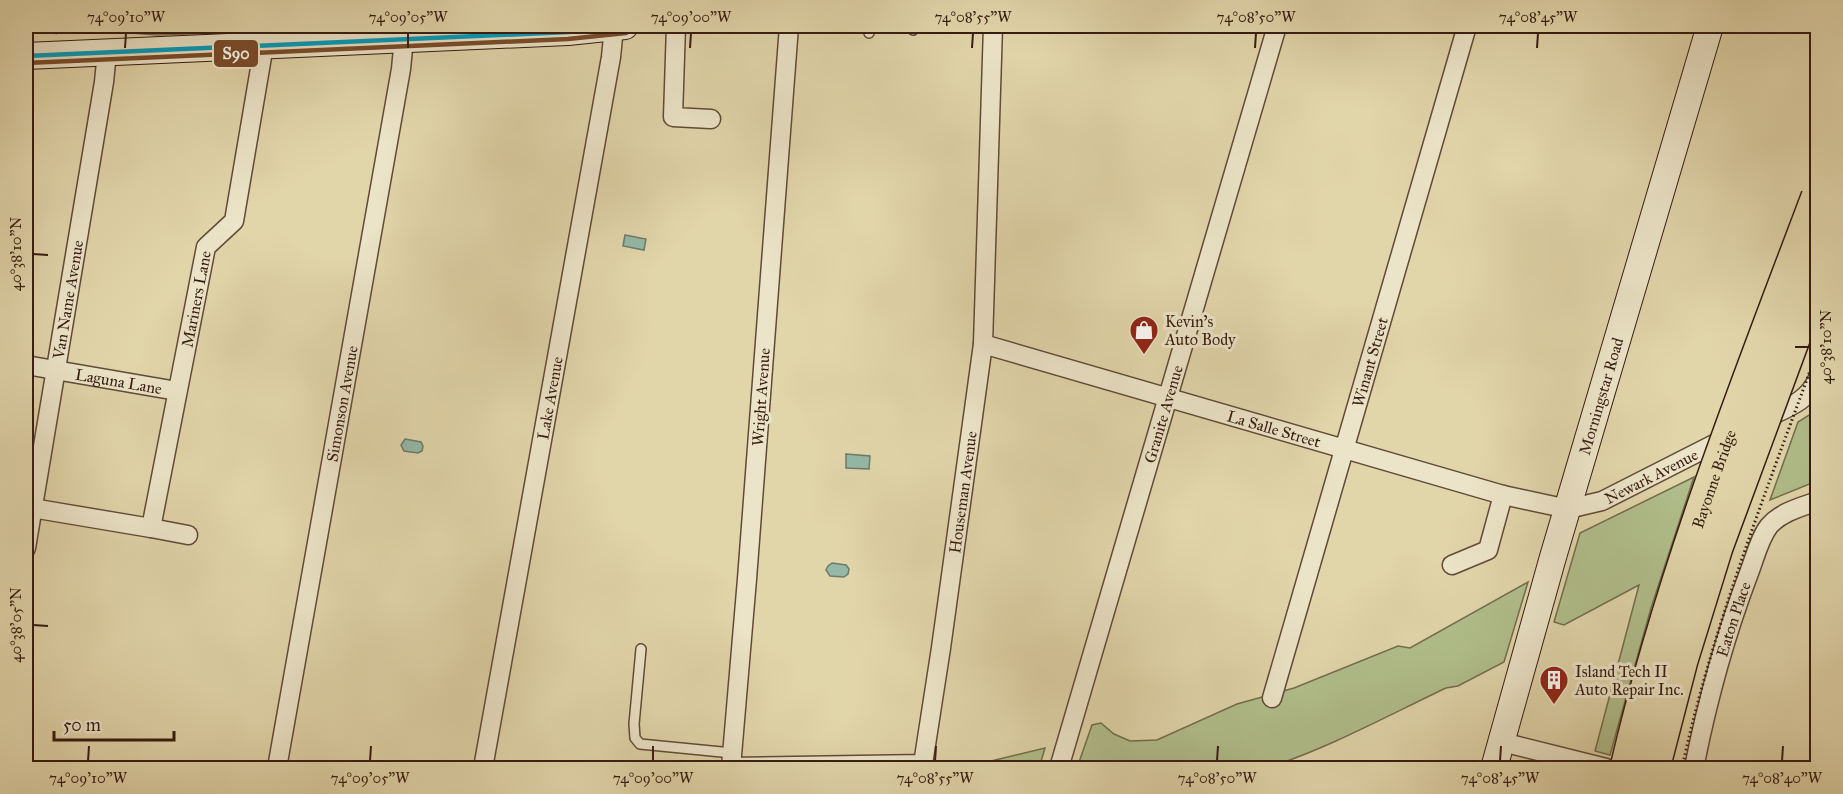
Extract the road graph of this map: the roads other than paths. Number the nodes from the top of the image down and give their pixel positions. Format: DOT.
graph roads {
  1 [pos="619,26"];
  2 [pos="676,26"];
  3 [pos="789,26"];
  4 [pos="993,26"];
  5 [pos="1277,26"];
  6 [pos="1467,26"];
  7 [pos="1706,26"];
  8 [pos="559,29"];
  9 [pos="416,34"];
  10 [pos="264,45"];
  11 [pos="107,52"];
  12 [pos="26,56"];
  13 [pos="711,119"];
  14 [pos="1818,196"];
  15 [pos="1818,271"];
  16 [pos="983,344"];
  17 [pos="26,365"];
  18 [pos="56,370"];
  19 [pos="1818,378"];
  20 [pos="177,391"];
  21 [pos="1168,397"];
  22 [pos="1344,448"];
  23 [pos="33,457"];
  24 [pos="1503,495"];
  25 [pos="1818,501"];
  26 [pos="32,508"];
  27 [pos="1568,509"];
  28 [pos="151,528"];
  29 [pos="27,529"];
  30 [pos="188,535"];
  31 [pos="26,548"];
  32 [pos="1452,565"];
  33 [pos="641,649"];
  34 [pos="1272,698"];
  35 [pos="1502,742"];
  36 [pos="484,759"];
  37 [pos="732,760"];
  38 [pos="277,768"];
  39 [pos="1059,768"];
  40 [pos="1494,768"];
  41 [pos="1606,768"];
  42 [pos="1627,768"];
  43 [pos="1653,768"];
  44 [pos="1694,768"];
  1 -- 8 [label="street"];
  1 -- 36 [label="street, Lake Avenue"];
  2 -- 13 [label="street"];
  3 -- 37 [label="street, Wright Avenue"];
  4 -- 16 [label="street, Houseman Avenue"];
  5 -- 21 [label="street, Granite Avenue"];
  6 -- 22 [label="street, Winant Street"];
  7 -- 27 [label="street, Morningstar Road"];
  8 -- 9 [label="street"];
  9 -- 10 [label="street"];
  9 -- 38 [label="street, Simonson Avenue"];
  10 -- 11 [label="street"];
  10 -- 20 [label="street, Mariners Lane"];
  11 -- 12 [label="street"];
  11 -- 18 [label="street, Van Name Avenue"];
  14 -- 42 [label="highway, Bayonne Bridge, bridge"];
  15 -- 43 [label="highway, Bayonne Bridge, bridge"];
  16 -- 21 [label="street, La Salle Street"];
  16 -- 37 [label="street, Houseman Avenue"];
  17 -- 18 [label="street, Laguna Lane"];
  18 -- 20 [label="street, Laguna Lane"];
  18 -- 23 [label="street, Van Name Avenue"];
  19 -- 27 [label="street, Newark Avenue"];
  20 -- 28 [label="street, Mariners Lane"];
  21 -- 22 [label="street, La Salle Street"];
  21 -- 39 [label="street, Granite Avenue"];
  22 -- 24 [label="street, La Salle Street"];
  22 -- 34 [label="street, Winant Street"];
  23 -- 26 [label="street, Van Name Avenue"];
  24 -- 27 [label="street, La Salle Street"];
  24 -- 32 [label="street"];
  25 -- 44 [label="street, Eaton Place"];
  26 -- 28 [label="street"];
  26 -- 29 [label="street, Van Name Avenue"];
  27 -- 35 [label="street, Morningstar Road"];
  28 -- 30 [label="street"];
  29 -- 31 [label="street, Van Name Avenue"];
  33 -- 37 [label="lane"];
  35 -- 40 [label="street, Morningstar Road"];
  35 -- 41 [label="street"];
}
